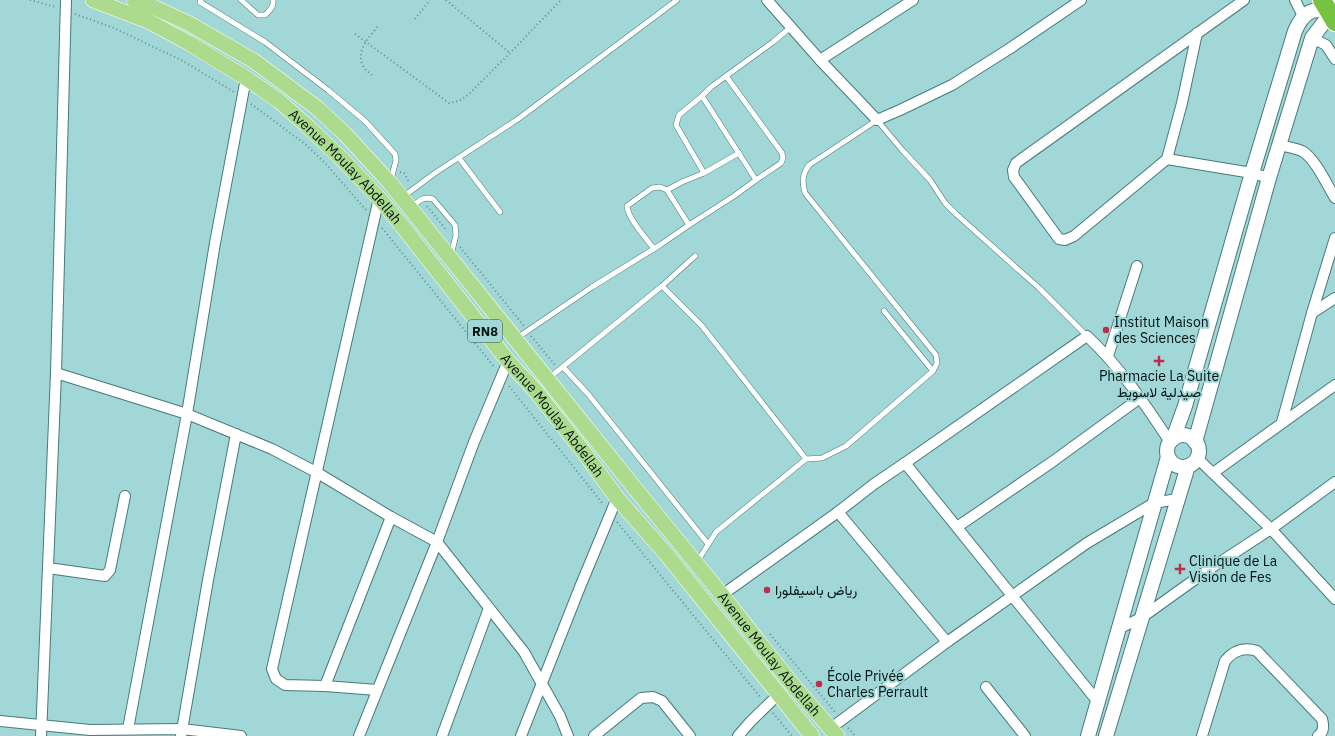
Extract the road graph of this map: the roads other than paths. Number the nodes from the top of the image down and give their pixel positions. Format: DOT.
graph roads {
  1 [pos="93,0"];
  2 [pos="134,0"];
  3 [pos="241,0"];
  4 [pos="273,0"];
  5 [pos="677,0"];
  6 [pos="767,0"];
  7 [pos="913,0"];
  8 [pos="1081,0"];
  9 [pos="1244,0"];
  10 [pos="1295,0"];
  11 [pos="200,1"];
  12 [pos="66,5"];
  13 [pos="1330,9"];
  14 [pos="1304,16"];
  15 [pos="791,27"];
  16 [pos="1196,33"];
  17 [pos="1312,38"];
  18 [pos="1335,59"];
  19 [pos="820,60"];
  20 [pos="726,76"];
  21 [pos="246,78"];
  22 [pos="702,96"];
  23 [pos="877,120"];
  24 [pos="1280,145"];
  25 [pos="739,153"];
  26 [pos="459,158"];
  27 [pos="1167,159"];
  28 [pos="1252,173"];
  29 [pos="704,174"];
  30 [pos="1269,178"];
  31 [pos="756,180"];
  32 [pos="390,183"];
  33 [pos="667,190"];
  34 [pos="379,198"];
  35 [pos="1335,198"];
  36 [pos="406,203"];
  37 [pos="500,212"];
  38 [pos="689,225"];
  39 [pos="1335,238"];
  40 [pos="654,249"];
  41 [pos="695,256"];
  42 [pos="450,258"];
  43 [pos="1137,266"];
  44 [pos="662,286"];
  45 [pos="1335,298"];
  46 [pos="884,311"];
  47 [pos="1312,313"];
  48 [pos="1087,336"];
  49 [pos="516,338"];
  50 [pos="1108,356"];
  51 [pos="508,361"];
  52 [pos="563,367"];
  53 [pos="933,371"];
  54 [pos="56,373"];
  55 [pos="548,379"];
  56 [pos="1335,384"];
  57 [pos="1140,398"];
  58 [pos="187,414"];
  59 [pos="1282,422"];
  60 [pos="236,434"];
  61 [pos="1172,440"];
  62 [pos="1195,442"];
  63 [pos="1168,457"];
  64 [pos="806,460"];
  65 [pos="1192,462"];
  66 [pos="906,463"];
  67 [pos="316,472"];
  68 [pos="1213,473"];
  69 [pos="1335,482"];
  70 [pos="125,496"];
  71 [pos="617,498"];
  72 [pos="1177,499"];
  73 [pos="1154,503"];
  74 [pos="838,512"];
  75 [pos="391,517"];
  76 [pos="957,527"];
  77 [pos="1271,529"];
  78 [pos="437,542"];
  79 [pos="708,544"];
  80 [pos="696,563"];
  81 [pos="48,568"];
  82 [pos="722,595"];
  83 [pos="1013,596"];
  84 [pos="1335,599"];
  85 [pos="489,608"];
  86 [pos="1141,618"];
  87 [pos="1118,629"];
  88 [pos="947,642"];
  89 [pos="541,683"];
  90 [pos="325,686"];
  91 [pos="986,687"];
  92 [pos="378,690"];
  93 [pos="778,695"];
  94 [pos="1098,702"];
  95 [pos="0,721"];
  96 [pos="42,725"];
  97 [pos="128,729"];
  98 [pos="90,730"];
  99 [pos="182,732"];
  100 [pos="834,732"];
  101 [pos="41,736"];
  102 [pos="101,736"];
  103 [pos="241,736"];
  104 [pos="359,736"];
  105 [pos="442,736"];
  106 [pos="521,736"];
  107 [pos="568,736"];
  108 [pos="594,736"];
  109 [pos="690,736"];
  110 [pos="738,736"];
  111 [pos="812,736"];
  112 [pos="1025,736"];
  113 [pos="1088,736"];
  114 [pos="1106,736"];
  115 [pos="1202,736"];
  116 [pos="1318,736"];
  1 -- 21 [label="main road, Avenue Moulay Abdellah / RN8"];
  2 -- 32 [label="main road, Avenue Moulay Abdellah / RN8"];
  3 -- 4 [label="lane"];
  5 -- 26 [label="lane"];
  6 -- 15 [label="street"];
  7 -- 19 [label="street"];
  8 -- 23 [label="street"];
  9 -- 16 [label="street"];
  10 -- 14 [label="street"];
  11 -- 32 [label="lane"];
  12 -- 54 [label="street"];
  13 -- 14 [label="street"];
  13 -- 17 [label="street"];
  14 -- 28 [label="street"];
  15 -- 19 [label="street"];
  15 -- 20 [label="lane"];
  16 -- 27 [label="street"];
  16 -- 27 [label="street"];
  17 -- 18 [label="street"];
  17 -- 24 [label="street"];
  19 -- 23 [label="street"];
  20 -- 22 [label="lane"];
  20 -- 31 [label="lane"];
  21 -- 34 [label="main road, Avenue Moulay Abdellah / RN8"];
  21 -- 58 [label="street"];
  22 -- 25 [label="lane"];
  22 -- 29 [label="lane"];
  23 -- 48 [label="lane"];
  23 -- 53 [label="lane"];
  24 -- 30 [label="street"];
  24 -- 35 [label="street"];
  25 -- 29 [label="lane"];
  25 -- 31 [label="lane"];
  26 -- 36 [label="lane"];
  26 -- 37 [label="lane"];
  27 -- 28 [label="street"];
  28 -- 30 [label="street"];
  28 -- 61 [label="street"];
  29 -- 33 [label="lane"];
  30 -- 62 [label="street"];
  31 -- 38 [label="lane"];
  32 -- 36 [label="main road, Avenue Moulay Abdellah / RN8"];
  33 -- 38 [label="lane"];
  33 -- 40 [label="lane"];
  34 -- 51 [label="main road, Avenue Moulay Abdellah / RN8"];
  34 -- 67 [label="street"];
  36 -- 42 [label="main road, Avenue Moulay Abdellah / RN8"];
  36 -- 42 [label="lane"];
  38 -- 40 [label="lane"];
  39 -- 47 [label="street"];
  40 -- 49 [label="lane"];
  41 -- 44 [label="lane"];
  42 -- 49 [label="main road, Avenue Moulay Abdellah / RN8"];
  43 -- 50 [label="street"];
  44 -- 52 [label="lane"];
  44 -- 64 [label="lane"];
  45 -- 47 [label="street"];
  46 -- 53 [label="lane"];
  47 -- 59 [label="street"];
  48 -- 50 [label="street"];
  48 -- 66 [label="street"];
  49 -- 55 [label="main road, Avenue Moulay Abdellah / RN8"];
  50 -- 57 [label="street"];
  51 -- 71 [label="main road, Avenue Moulay Abdellah / RN8"];
  51 -- 78 [label="street"];
  52 -- 55 [label="lane"];
  52 -- 79 [label="lane"];
  53 -- 64 [label="lane"];
  54 -- 58 [label="street"];
  54 -- 81 [label="street"];
  55 -- 80 [label="main road, Avenue Moulay Abdellah / RN8"];
  56 -- 59 [label="street"];
  57 -- 61 [label="street"];
  57 -- 76 [label="street"];
  58 -- 60 [label="street"];
  58 -- 97 [label="street"];
  59 -- 68 [label="street"];
  60 -- 67 [label="street"];
  60 -- 99 [label="street"];
  61 -- 62 [label="street"];
  61 -- 63 [label="street"];
  62 -- 65 [label="street"];
  63 -- 65 [label="street"];
  63 -- 73 [label="street"];
  64 -- 79 [label="lane"];
  65 -- 68 [label="street"];
  65 -- 72 [label="street"];
  66 -- 74 [label="street"];
  66 -- 76 [label="street"];
  67 -- 75 [label="street"];
  67 -- 90 [label="street"];
  68 -- 77 [label="street"];
  69 -- 77 [label="street"];
  70 -- 81 [label="street"];
  71 -- 89 [label="street"];
  71 -- 93 [label="main road, Avenue Moulay Abdellah / RN8"];
  72 -- 73 [label="street"];
  72 -- 86 [label="street"];
  73 -- 83 [label="street"];
  73 -- 87 [label="street"];
  74 -- 82 [label="street"];
  74 -- 88 [label="street"];
  75 -- 78 [label="street"];
  75 -- 90 [label="street"];
  76 -- 83 [label="street"];
  77 -- 84 [label="street"];
  77 -- 86 [label="street"];
  78 -- 85 [label="street"];
  78 -- 92 [label="street"];
  79 -- 80 [label="lane"];
  80 -- 82 [label="main road, Avenue Moulay Abdellah / RN8"];
  81 -- 96 [label="street"];
  82 -- 100 [label="main road, Avenue Moulay Abdellah / RN8"];
  83 -- 88 [label="street"];
  83 -- 94 [label="street"];
  85 -- 89 [label="street"];
  85 -- 105 [label="street"];
  86 -- 87 [label="street"];
  86 -- 114 [label="street"];
  87 -- 94 [label="street"];
  88 -- 100 [label="street"];
  89 -- 106 [label="street"];
  89 -- 107 [label="street"];
  90 -- 92 [label="street"];
  91 -- 112 [label="street"];
  92 -- 104 [label="street"];
  93 -- 110 [label="street"];
  93 -- 111 [label="main road, Avenue Moulay Abdellah / RN8"];
  94 -- 113 [label="street"];
  95 -- 96 [label="street"];
  96 -- 98 [label="street"];
  96 -- 101 [label="street"];
  97 -- 98 [label="street"];
  97 -- 99 [label="street"];
  98 -- 102 [label="street"];
  99 -- 103 [label="street"];
  108 -- 109 [label="street"];
  115 -- 116 [label="street"];
}
